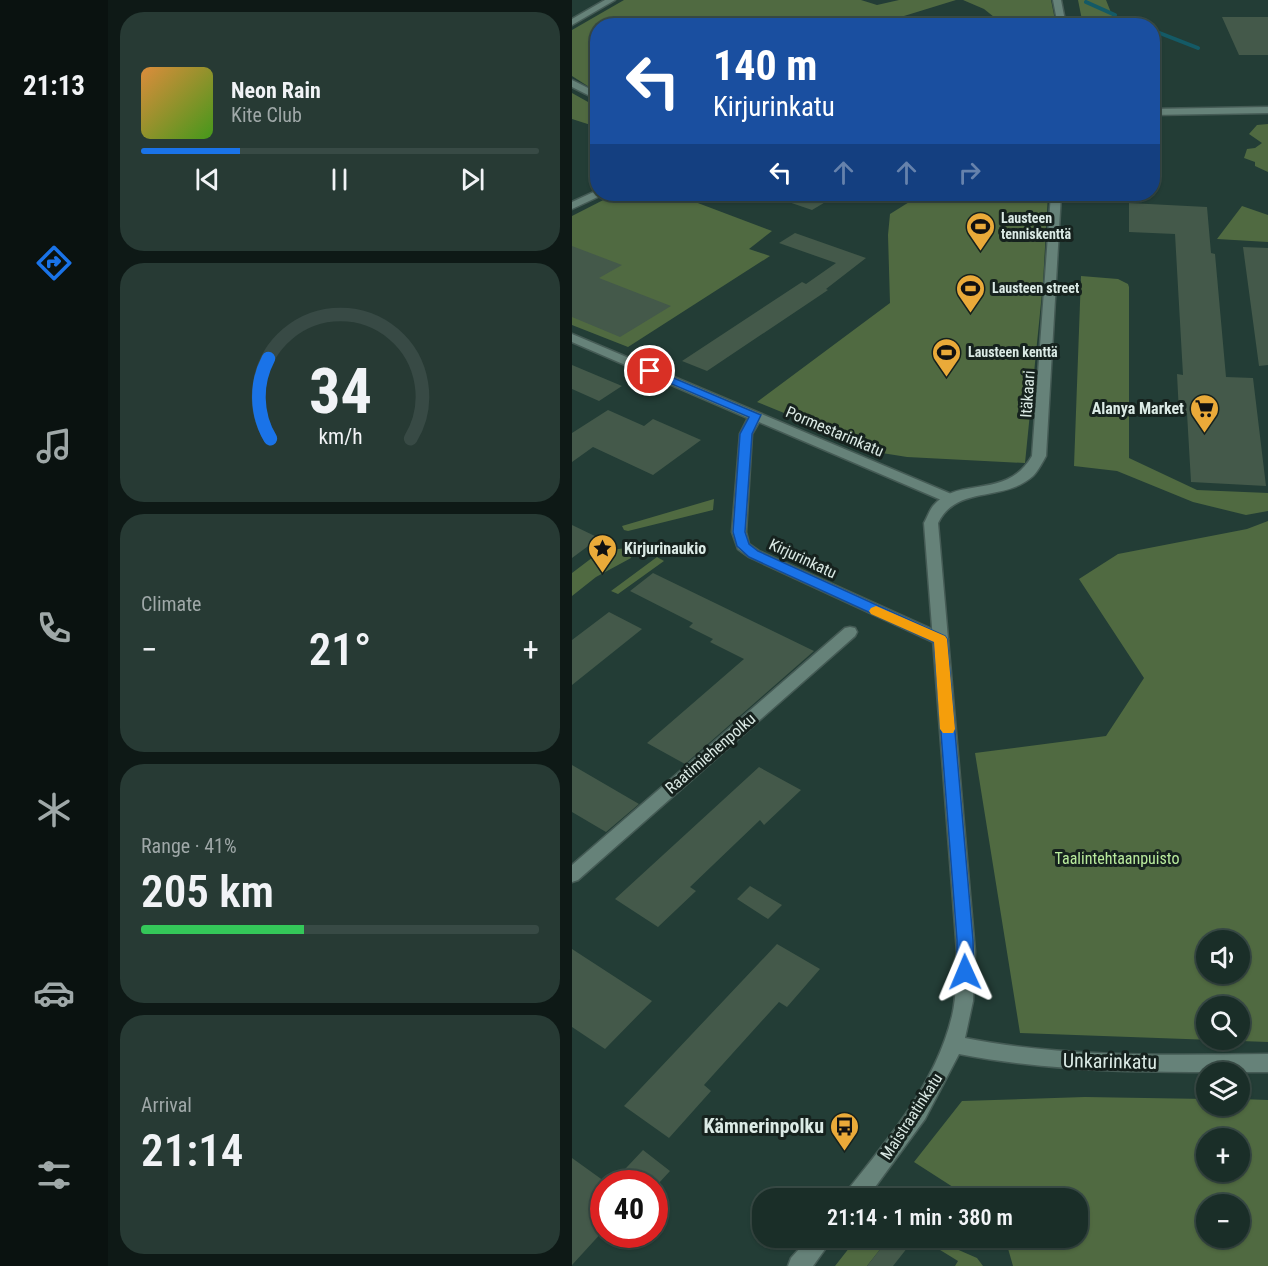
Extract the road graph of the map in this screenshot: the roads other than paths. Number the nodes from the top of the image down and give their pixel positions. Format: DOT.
graph roads {
  1 [pos="611,0"];
  2 [pos="1057,0"];
  3 [pos="1060,18"];
  4 [pos="572,22"];
  5 [pos="572,83"];
  6 [pos="590,93"];
  7 [pos="1268,110"];
  8 [pos="1160,112"];
  9 [pos="590,197"];
  10 [pos="1056,201"];
  11 [pos="572,206"];
  12 [pos="572,338"];
  13 [pos="756,415"];
  14 [pos="951,499"];
  15 [pos="850,632"];
  16 [pos="940,639"];
  17 [pos="572,876"];
  18 [pos="953,1044"];
  19 [pos="1268,1063"];
  20 [pos="861,1188"];
  21 [pos="814,1248"];
  22 [pos="799,1266"];
  1 -- 4 [label="street"];
  2 -- 3 [label="street"];
  5 -- 6 [label="street"];
  7 -- 8 [label="street"];
  9 -- 11 [label="street"];
  10 -- 14 [label="street, Itäkaari"];
  12 -- 13 [label="street, Pormestarinkatu"];
  13 -- 14 [label="street, Pormestarinkatu"];
  13 -- 16 [label="street, Kirjurinkatu"];
  14 -- 16 [label="street, Maistraatinkatu"];
  15 -- 17 [label="street, Raatimiehenpolku"];
  16 -- 18 [label="street, Maistraatinkatu"];
  18 -- 19 [label="street, Unkarinkatu"];
  18 -- 20 [label="street, Maistraatinkatu"];
  21 -- 22 [label="street"];
}
